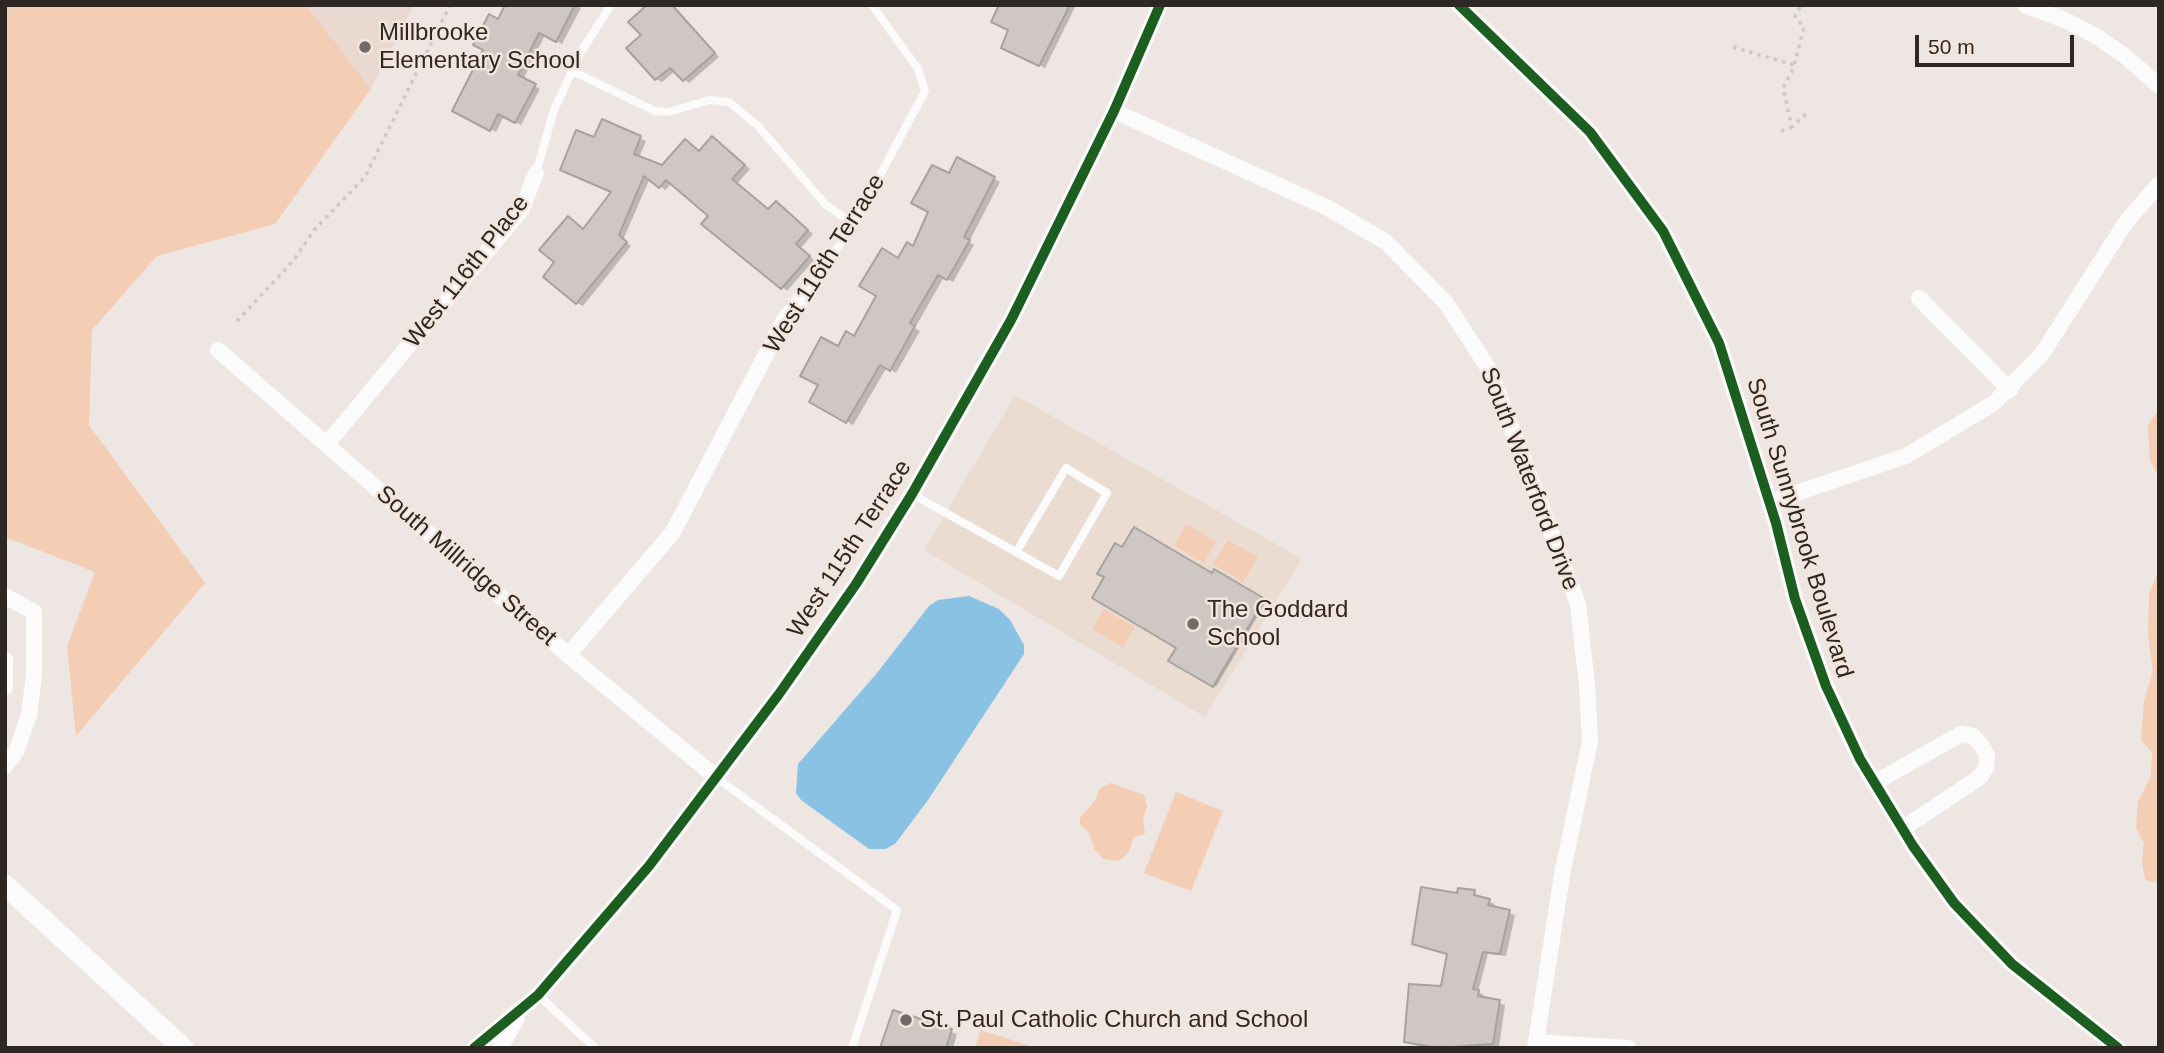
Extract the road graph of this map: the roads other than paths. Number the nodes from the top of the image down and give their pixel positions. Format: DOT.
graph roads {
  1 [pos="611,5"];
  2 [pos="872,5"];
  3 [pos="1160,5"];
  4 [pos="1459,5"];
  5 [pos="2025,5"];
  6 [pos="572,71"];
  7 [pos="2159,86"];
  8 [pos="1114,111"];
  9 [pos="537,173"];
  10 [pos="2159,184"];
  11 [pos="854,224"];
  12 [pos="809,289"];
  13 [pos="1919,298"];
  14 [pos="218,350"];
  15 [pos="2010,390"];
  16 [pos="327,444"];
  17 [pos="912,494"];
  18 [pos="1770,502"];
  19 [pos="1017,551"];
  20 [pos="5,596"];
  21 [pos="568,654"];
  22 [pos="5,660"];
  23 [pos="5,687"];
  24 [pos="5,766"];
  25 [pos="717,778"];
  26 [pos="1874,783"];
  27 [pos="1902,829"];
  28 [pos="5,885"];
  29 [pos="538,995"];
  30 [pos="522,1010"];
  31 [pos="1536,1045"];
  32 [pos="183,1048"];
  33 [pos="474,1048"];
  34 [pos="500,1048"];
  35 [pos="595,1048"];
  36 [pos="852,1048"];
  37 [pos="1628,1048"];
  38 [pos="2118,1048"];
  1 -- 6 [label="lane, West 116th Place"];
  2 -- 11 [label="lane, West 116th Terrace"];
  3 -- 8 [label="street, West 115th Terrace"];
  4 -- 18 [label="street, South Sunnybrook Boulevard"];
  5 -- 7 [label="street"];
  6 -- 9 [label="lane, West 116th Place"];
  6 -- 11 [label="lane"];
  8 -- 17 [label="street, West 115th Terrace"];
  8 -- 31 [label="street, South Waterford Drive"];
  9 -- 16 [label="street, West 116th Place"];
  10 -- 15 [label="street"];
  11 -- 12 [label="lane, West 116th Terrace"];
  12 -- 21 [label="street, West 116th Terrace"];
  13 -- 15 [label="street"];
  14 -- 16 [label="street, South Millridge Street"];
  15 -- 18 [label="street"];
  16 -- 21 [label="street, South Millridge Street"];
  17 -- 19 [label="lane"];
  17 -- 25 [label="street, West 115th Terrace"];
  18 -- 26 [label="street, South Sunnybrook Boulevard"];
  19 -- 19 [label="lane"];
  20 -- 24 [label="street"];
  21 -- 25 [label="street, South Millridge Street"];
  22 -- 23 [label="street"];
  25 -- 29 [label="street, West 115th Terrace"];
  25 -- 36 [label="lane"];
  26 -- 27 [label="street, South Sunnybrook Boulevard"];
  26 -- 27 [label="street"];
  27 -- 38 [label="street, South Sunnybrook Boulevard"];
  28 -- 32 [label="street"];
  29 -- 30 [label="street, West 115th Terrace"];
  29 -- 35 [label="lane"];
  30 -- 33 [label="street, West 115th Terrace"];
  30 -- 34 [label="street, West 115th Terrace"];
  31 -- 37 [label="street"];
}
